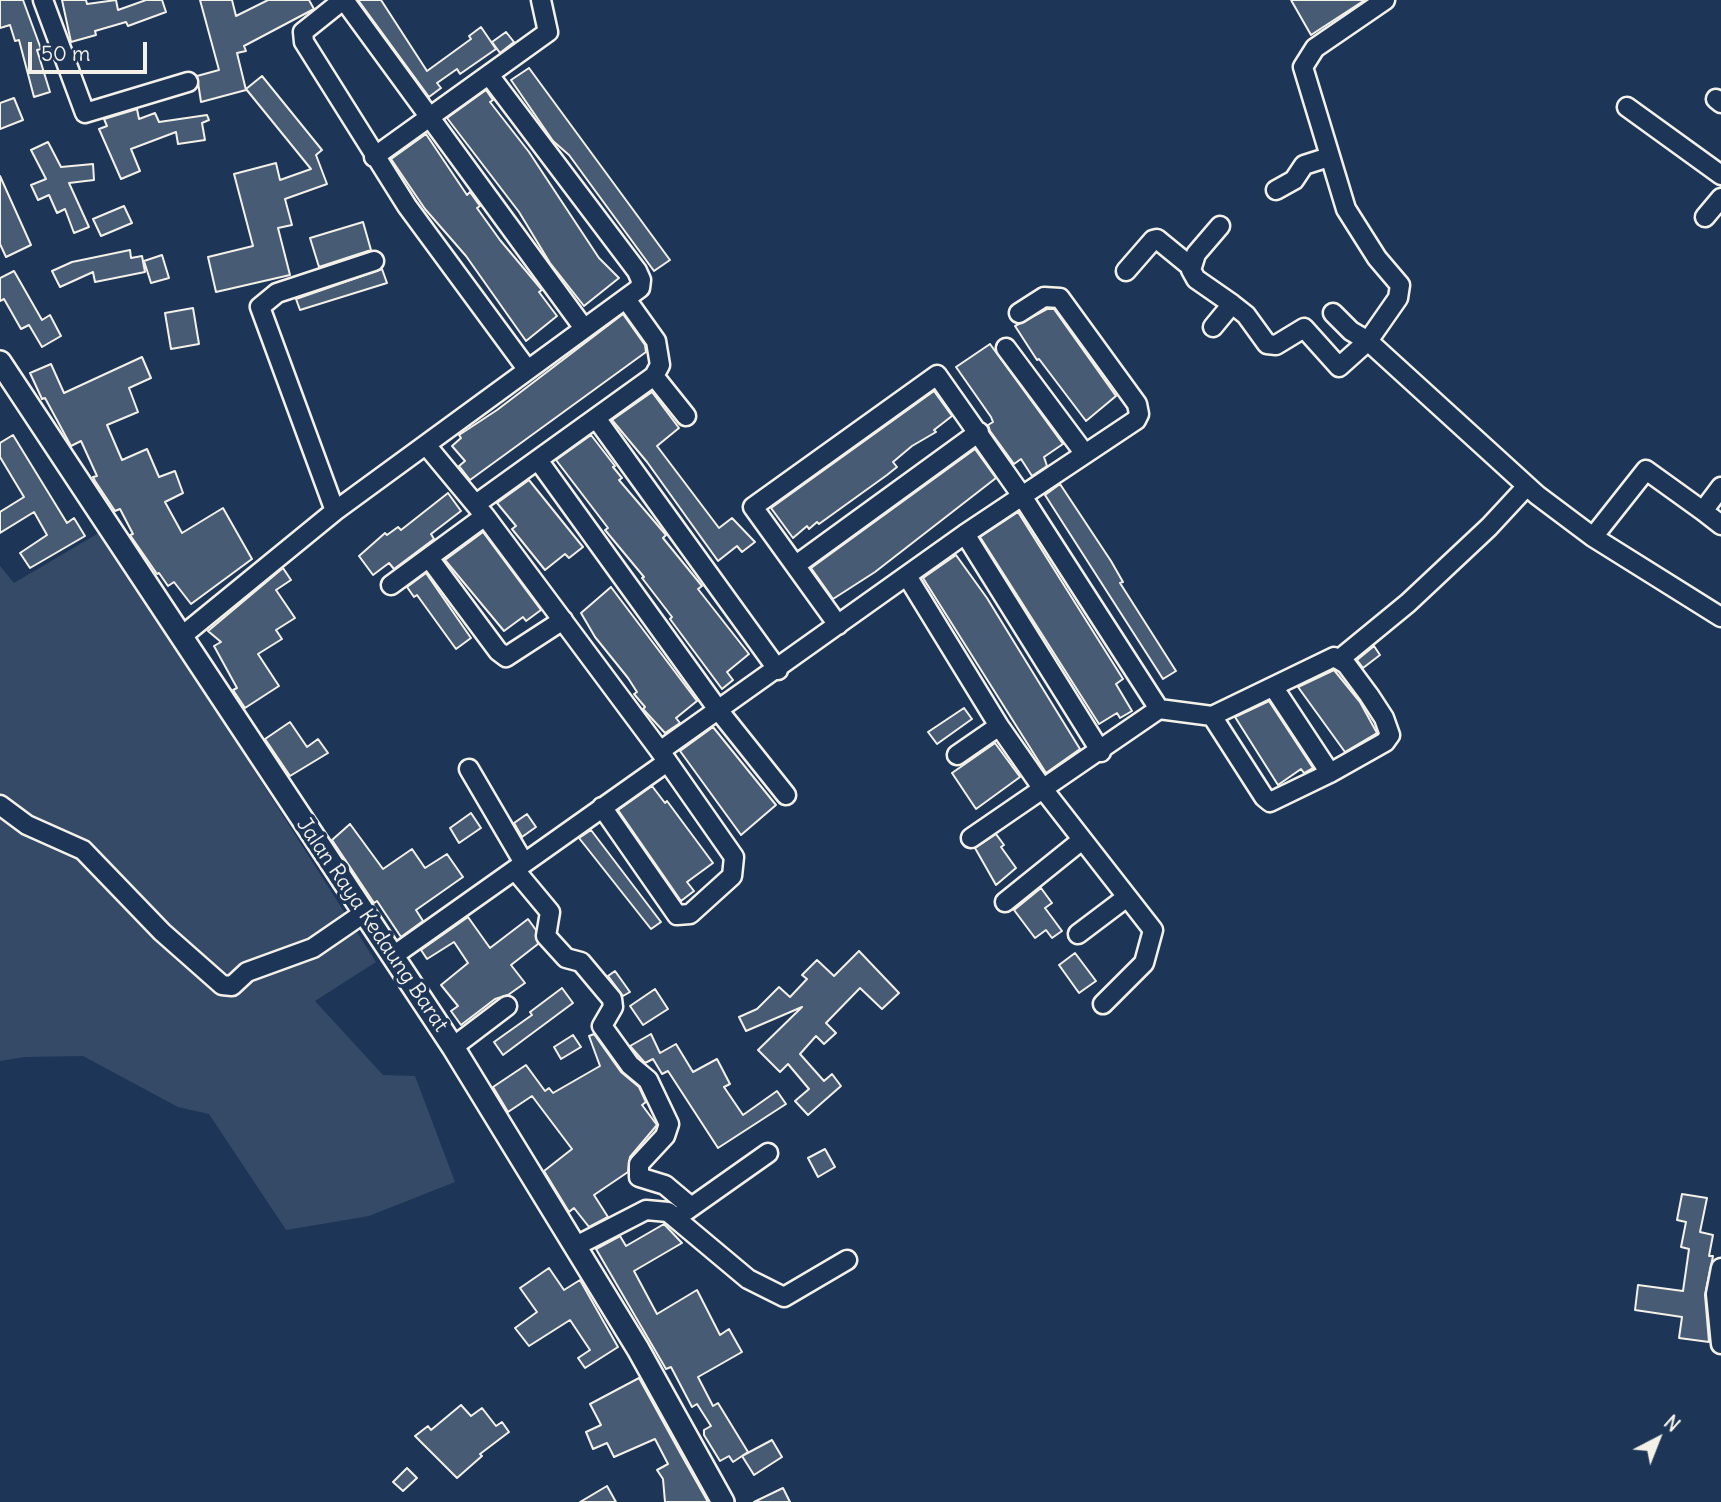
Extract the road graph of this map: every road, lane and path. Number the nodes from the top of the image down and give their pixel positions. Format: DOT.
graph roads {
  1 [pos="43,0"];
  2 [pos="344,0"];
  3 [pos="541,0"];
  4 [pos="1385,0"];
  5 [pos="489,75"];
  6 [pos="188,82"];
  7 [pos="1626,107"];
  8 [pos="430,119"];
  9 [pos="374,157"];
  10 [pos="1329,157"];
  11 [pos="1721,175"];
  12 [pos="1276,190"];
  13 [pos="1721,198"];
  14 [pos="1705,217"];
  15 [pos="1220,226"];
  16 [pos="374,261"];
  17 [pos="1191,266"];
  18 [pos="1126,271"];
  19 [pos="626,299"];
  20 [pos="1231,304"];
  21 [pos="1019,313"];
  22 [pos="1334,313"];
  23 [pos="583,327"];
  24 [pos="1213,327"];
  25 [pos="1368,341"];
  26 [pos="1006,348"];
  27 [pos="0,362"];
  28 [pos="527,369"];
  29 [pos="654,376"];
  30 [pos="686,416"];
  31 [pos="596,418"];
  32 [pos="979,432"];
  33 [pos="426,445"];
  34 [pos="1085,454"];
  35 [pos="538,460"];
  36 [pos="1527,486"];
  37 [pos="1721,487"];
  38 [pos="1022,496"];
  39 [pos="481,510"];
  40 [pos="1703,510"];
  41 [pos="335,511"];
  42 [pos="1721,525"];
  43 [pos="965,534"];
  44 [pos="1593,537"];
  45 [pos="429,558"];
  46 [pos="796,565"];
  47 [pos="907,576"];
  48 [pos="391,585"];
  49 [pos="1721,617"];
  50 [pos="563,620"];
  51 [pos="838,625"];
  52 [pos="182,636"];
  53 [pos="1341,658"];
  54 [pos="778,670"];
  55 [pos="1274,688"];
  56 [pos="1159,709"];
  57 [pos="719,711"];
  58 [pos="1212,716"];
  59 [pos="999,726"];
  60 [pos="1101,752"];
  61 [pos="957,755"];
  62 [pos="664,757"];
  63 [pos="469,769"];
  64 [pos="1330,773"];
  65 [pos="1043,789"];
  66 [pos="786,795"];
  67 [pos="0,805"];
  68 [pos="602,807"];
  69 [pos="971,838"];
  70 [pos="1082,840"];
  71 [pos="519,867"];
  72 [pos="1127,897"];
  73 [pos="1005,902"];
  74 [pos="364,913"];
  75 [pos="1077,934"];
  76 [pos="393,956"];
  77 [pos="1103,1004"];
  78 [pos="507,1006"];
  79 [pos="453,1047"];
  80 [pos="768,1153"];
  81 [pos="684,1212"];
  82 [pos="576,1246"];
  83 [pos="847,1260"];
  84 [pos="1721,1268"];
  85 [pos="1721,1344"];
  86 [pos="723,1502"];
  1 -- 6 [label="street"];
  2 -- 8 [label="street"];
  2 -- 9 [label="street"];
  3 -- 5 [label="street"];
  4 -- 10 [label="street"];
  5 -- 8 [label="street"];
  5 -- 19 [label="street"];
  7 -- 11 [label="street"];
  8 -- 9 [label="street"];
  8 -- 23 [label="street"];
  9 -- 28 [label="street"];
  10 -- 12 [label="street"];
  10 -- 25 [label="street"];
  13 -- 14 [label="street"];
  15 -- 17 [label="street"];
  16 -- 41 [label="street"];
  17 -- 18 [label="street"];
  17 -- 20 [label="street"];
  19 -- 23 [label="street"];
  19 -- 29 [label="street"];
  20 -- 24 [label="street"];
  20 -- 25 [label="street"];
  21 -- 34 [label="street"];
  22 -- 25 [label="street"];
  23 -- 28 [label="street"];
  25 -- 36 [label="street"];
  26 -- 34 [label="street"];
  27 -- 52 [label="street, Jalan Raya Kedaung Barat"];
  28 -- 33 [label="street"];
  29 -- 30 [label="street"];
  29 -- 31 [label="street"];
  31 -- 35 [label="street"];
  31 -- 54 [label="street"];
  32 -- 38 [label="street"];
  32 -- 46 [label="street"];
  32 -- 46 [label="street"];
  33 -- 39 [label="street"];
  33 -- 41 [label="street"];
  34 -- 38 [label="street"];
  35 -- 39 [label="street"];
  35 -- 57 [label="street"];
  36 -- 44 [label="street"];
  36 -- 53 [label="street"];
  37 -- 40 [label="street"];
  38 -- 43 [label="street"];
  38 -- 56 [label="street"];
  39 -- 45 [label="street"];
  39 -- 50 [label="street"];
  40 -- 42 [label="street"];
  40 -- 44 [label="street"];
  41 -- 52 [label="street"];
  43 -- 47 [label="street"];
  43 -- 60 [label="street"];
  44 -- 49 [label="street"];
  45 -- 48 [label="street"];
  45 -- 50 [label="street"];
  46 -- 51 [label="street"];
  47 -- 51 [label="street"];
  47 -- 59 [label="street"];
  50 -- 62 [label="street"];
  51 -- 54 [label="street"];
  52 -- 74 [label="street, Jalan Raya Kedaung Barat"];
  53 -- 55 [label="street"];
  53 -- 64 [label="street"];
  54 -- 57 [label="street"];
  55 -- 58 [label="street"];
  55 -- 64 [label="street"];
  56 -- 58 [label="street"];
  56 -- 60 [label="street"];
  57 -- 62 [label="street"];
  57 -- 66 [label="street"];
  58 -- 64 [label="street"];
  59 -- 61 [label="street"];
  59 -- 65 [label="street"];
  60 -- 65 [label="street"];
  62 -- 68 [label="street"];
  62 -- 68 [label="street"];
  63 -- 71 [label="street"];
  65 -- 69 [label="street"];
  65 -- 70 [label="street"];
  67 -- 74 [label="street"];
  68 -- 71 [label="street"];
  70 -- 72 [label="street"];
  70 -- 73 [label="street"];
  71 -- 76 [label="street"];
  71 -- 81 [label="street"];
  72 -- 75 [label="street"];
  72 -- 77 [label="street"];
  74 -- 76 [label="street, Jalan Raya Kedaung Barat"];
  76 -- 79 [label="street, Jalan Raya Kedaung Barat"];
  78 -- 79 [label="street"];
  79 -- 82 [label="street, Jalan Raya Kedaung Barat"];
  80 -- 81 [label="street"];
  81 -- 82 [label="street"];
  81 -- 83 [label="street"];
  82 -- 86 [label="street, Jalan Raya Kedaung Barat"];
  84 -- 85 [label="street"];
}
